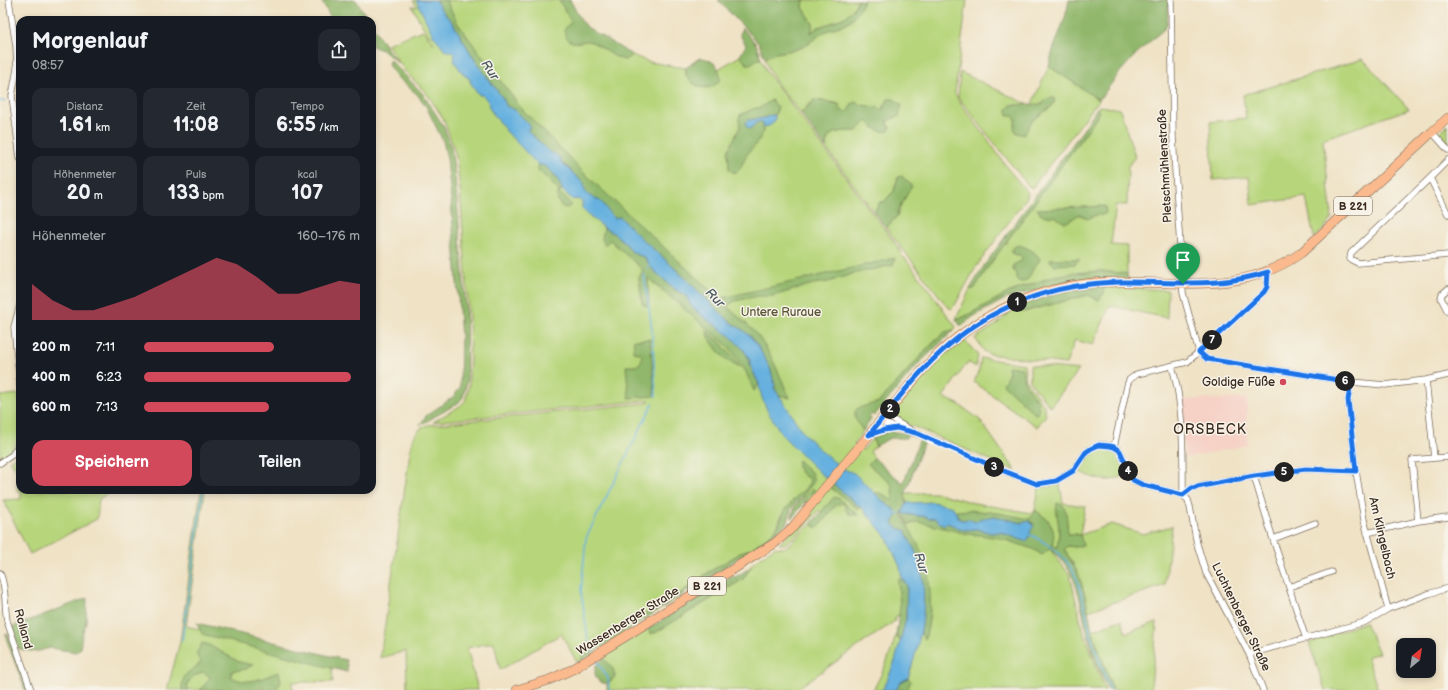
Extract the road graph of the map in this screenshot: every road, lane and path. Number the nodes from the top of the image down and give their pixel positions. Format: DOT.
graph roads {
  1 [pos="10,0"];
  2 [pos="1171,0"];
  3 [pos="16,46"];
  4 [pos="16,74"];
  5 [pos="1448,118"];
  6 [pos="16,128"];
  7 [pos="1432,132"];
  8 [pos="1448,150"];
  9 [pos="1448,160"];
  10 [pos="1430,178"];
  11 [pos="1448,214"];
  12 [pos="1448,255"];
  13 [pos="1268,272"];
  14 [pos="1183,284"];
  15 [pos="1448,289"];
  16 [pos="1448,312"];
  17 [pos="16,320"];
  18 [pos="16,347"];
  19 [pos="1199,352"];
  20 [pos="1172,366"];
  21 [pos="1448,375"];
  22 [pos="1426,380"];
  23 [pos="1351,382"];
  24 [pos="882,418"];
  25 [pos="897,428"];
  26 [pos="916,433"];
  27 [pos="869,435"];
  28 [pos="1114,447"];
  29 [pos="16,449"];
  30 [pos="1448,457"];
  31 [pos="1434,458"];
  32 [pos="0,462"];
  33 [pos="1356,471"];
  34 [pos="1254,476"];
  35 [pos="1183,495"];
  36 [pos="1448,517"];
  37 [pos="1418,521"];
  38 [pos="1315,523"];
  39 [pos="1367,533"];
  40 [pos="1273,539"];
  41 [pos="0,572"];
  42 [pos="1331,572"];
  43 [pos="1289,587"];
  44 [pos="1448,588"];
  45 [pos="1388,609"];
  46 [pos="1306,639"];
  47 [pos="1249,654"];
  48 [pos="31,690"];
  49 [pos="517,690"];
  50 [pos="1263,690"];
  1 -- 3 [label="street"];
  2 -- 14 [label="street, Pletschmühlenstraße"];
  4 -- 6 [label="street"];
  5 -- 7 [label="main road, B 221"];
  7 -- 8 [label="street"];
  7 -- 13 [label="main road, B 221"];
  9 -- 10 [label="street"];
  10 -- 11 [label="street"];
  10 -- 12 [label="street"];
  13 -- 14 [label="main road, B 221"];
  13 -- 19 [label="street"];
  14 -- 19 [label="street, Pletschmühlenstraße"];
  14 -- 24 [label="main road, B 221"];
  15 -- 16 [label="street"];
  17 -- 18 [label="street"];
  19 -- 20 [label="street"];
  19 -- 23 [label="street"];
  20 -- 28 [label="street"];
  20 -- 35 [label="street, Luchtenberger Straße"];
  21 -- 22 [label="street"];
  22 -- 23 [label="street"];
  22 -- 31 [label="street"];
  23 -- 33 [label="street, Am Klingelbach"];
  24 -- 25 [label="street"];
  24 -- 26 [label="street"];
  24 -- 27 [label="main road, B 221"];
  25 -- 26 [label="street"];
  25 -- 27 [label="street"];
  26 -- 28 [label="street"];
  27 -- 49 [label="main road, Wassenberger Straße / B 221"];
  28 -- 35 [label="street"];
  29 -- 32 [label="street"];
  30 -- 31 [label="street"];
  31 -- 37 [label="street"];
  33 -- 34 [label="street"];
  33 -- 39 [label="street, Am Klingelbach"];
  34 -- 35 [label="street"];
  34 -- 40 [label="street"];
  35 -- 47 [label="street, Luchtenberger Straße"];
  36 -- 37 [label="street"];
  37 -- 39 [label="street"];
  38 -- 40 [label="street"];
  39 -- 45 [label="street, Am Klingelbach"];
  40 -- 43 [label="street"];
  41 -- 48 [label="street, Rolland"];
  42 -- 43 [label="street"];
  43 -- 46 [label="street"];
  44 -- 45 [label="street"];
  45 -- 46 [label="street"];
  46 -- 47 [label="street"];
  47 -- 50 [label="street, Luchtenberger Straße"];
}
